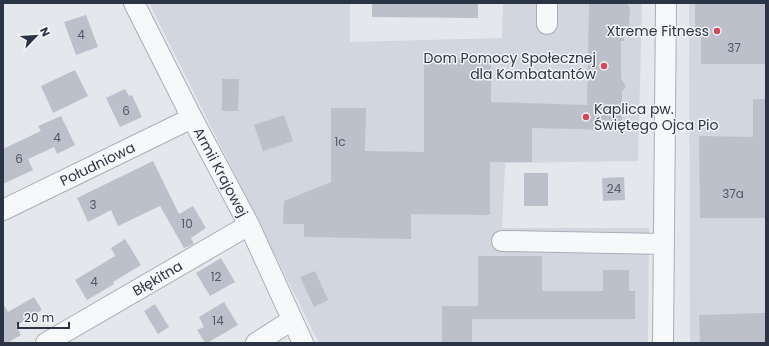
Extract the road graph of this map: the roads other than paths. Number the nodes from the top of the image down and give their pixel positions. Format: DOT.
graph roads {
  1 [pos="134,3"];
  2 [pos="547,3"];
  3 [pos="666,3"];
  4 [pos="547,24"];
  5 [pos="192,118"];
  6 [pos="3,210"];
  7 [pos="248,225"];
  8 [pos="502,241"];
  9 [pos="664,244"];
  10 [pos="292,320"];
  11 [pos="46,343"];
  12 [pos="256,343"];
  13 [pos="303,343"];
  14 [pos="663,343"];
  1 -- 5 [label="street, Armii Krajowej"];
  2 -- 4 [label="street"];
  3 -- 9 [label="street"];
  5 -- 6 [label="street, Południowa"];
  5 -- 7 [label="street, Armii Krajowej"];
  7 -- 10 [label="street, Armii Krajowej"];
  7 -- 11 [label="street, Błękitna"];
  8 -- 9 [label="street"];
  9 -- 14 [label="street"];
  10 -- 12 [label="street"];
  10 -- 13 [label="street, Armii Krajowej"];
}
